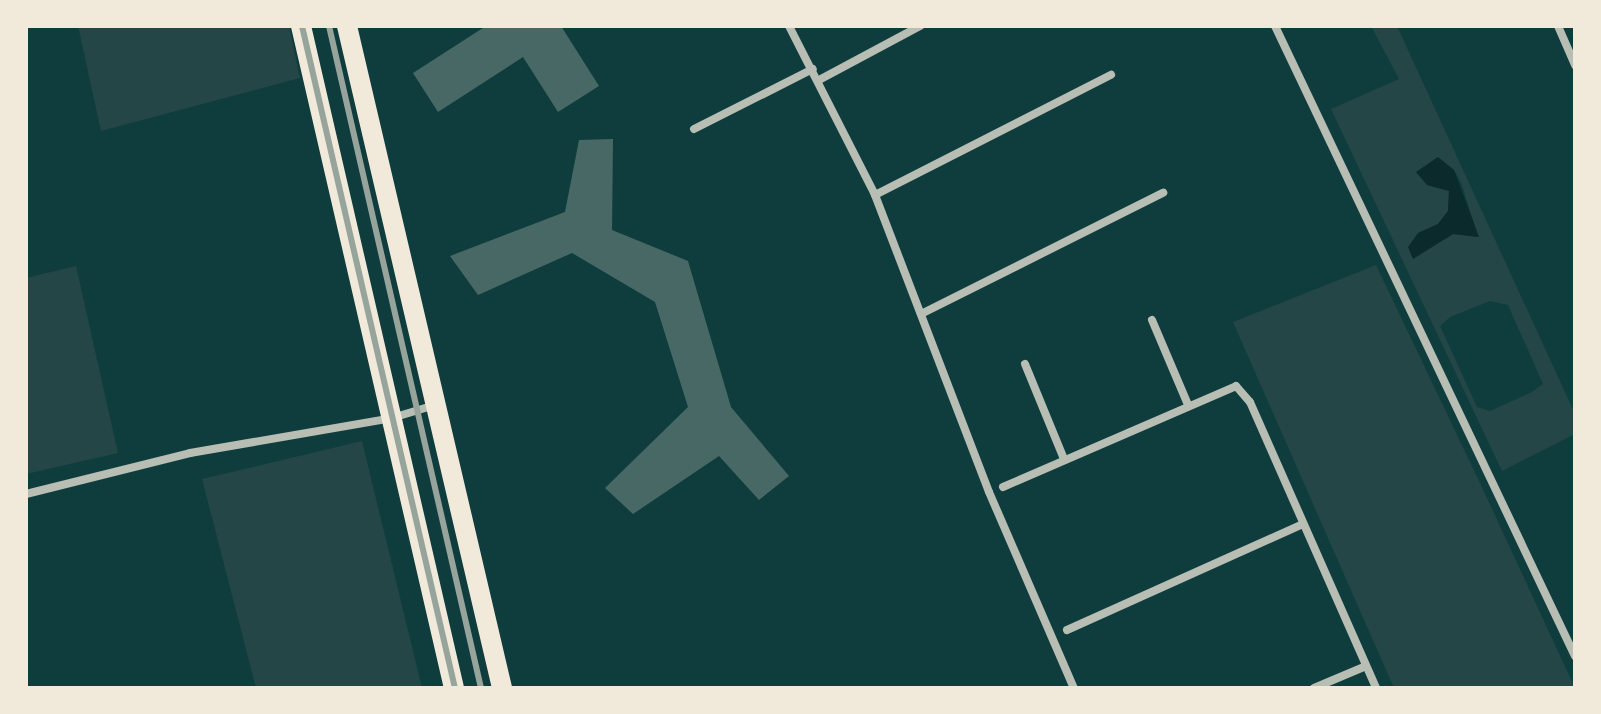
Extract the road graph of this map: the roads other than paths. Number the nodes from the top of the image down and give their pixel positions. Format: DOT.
graph roads {
  1 [pos="301,26"];
  2 [pos="347,26"];
  3 [pos="789,26"];
  4 [pos="920,26"];
  5 [pos="1275,26"];
  6 [pos="1558,26"];
  7 [pos="1575,65"];
  8 [pos="813,69"];
  9 [pos="1111,75"];
  10 [pos="819,80"];
  11 [pos="694,129"];
  12 [pos="1163,193"];
  13 [pos="875,195"];
  14 [pos="921,314"];
  15 [pos="1152,320"];
  16 [pos="1025,364"];
  17 [pos="437,404"];
  18 [pos="1188,405"];
  19 [pos="392,418"];
  20 [pos="1064,459"];
  21 [pos="1003,487"];
  22 [pos="26,494"];
  23 [pos="1303,524"];
  24 [pos="1067,630"];
  25 [pos="1575,656"];
  26 [pos="1366,666"];
  27 [pos="454,688"];
  28 [pos="502,688"];
  29 [pos="1074,688"];
  30 [pos="1314,688"];
  31 [pos="1376,688"];
  1 -- 19 [label="highway"];
  2 -- 17 [label="highway"];
  3 -- 8 [label="street"];
  4 -- 10 [label="street"];
  5 -- 25 [label="street"];
  6 -- 7 [label="street"];
  8 -- 10 [label="street"];
  8 -- 11 [label="street"];
  9 -- 13 [label="street"];
  10 -- 13 [label="street"];
  12 -- 14 [label="street"];
  13 -- 14 [label="street"];
  14 -- 29 [label="street"];
  15 -- 18 [label="street"];
  16 -- 20 [label="street"];
  17 -- 19 [label="street"];
  17 -- 28 [label="highway"];
  18 -- 20 [label="street"];
  18 -- 23 [label="street"];
  19 -- 22 [label="street"];
  19 -- 27 [label="highway"];
  20 -- 21 [label="street"];
  23 -- 24 [label="street"];
  23 -- 26 [label="street"];
  26 -- 30 [label="street"];
  26 -- 31 [label="street"];
}
